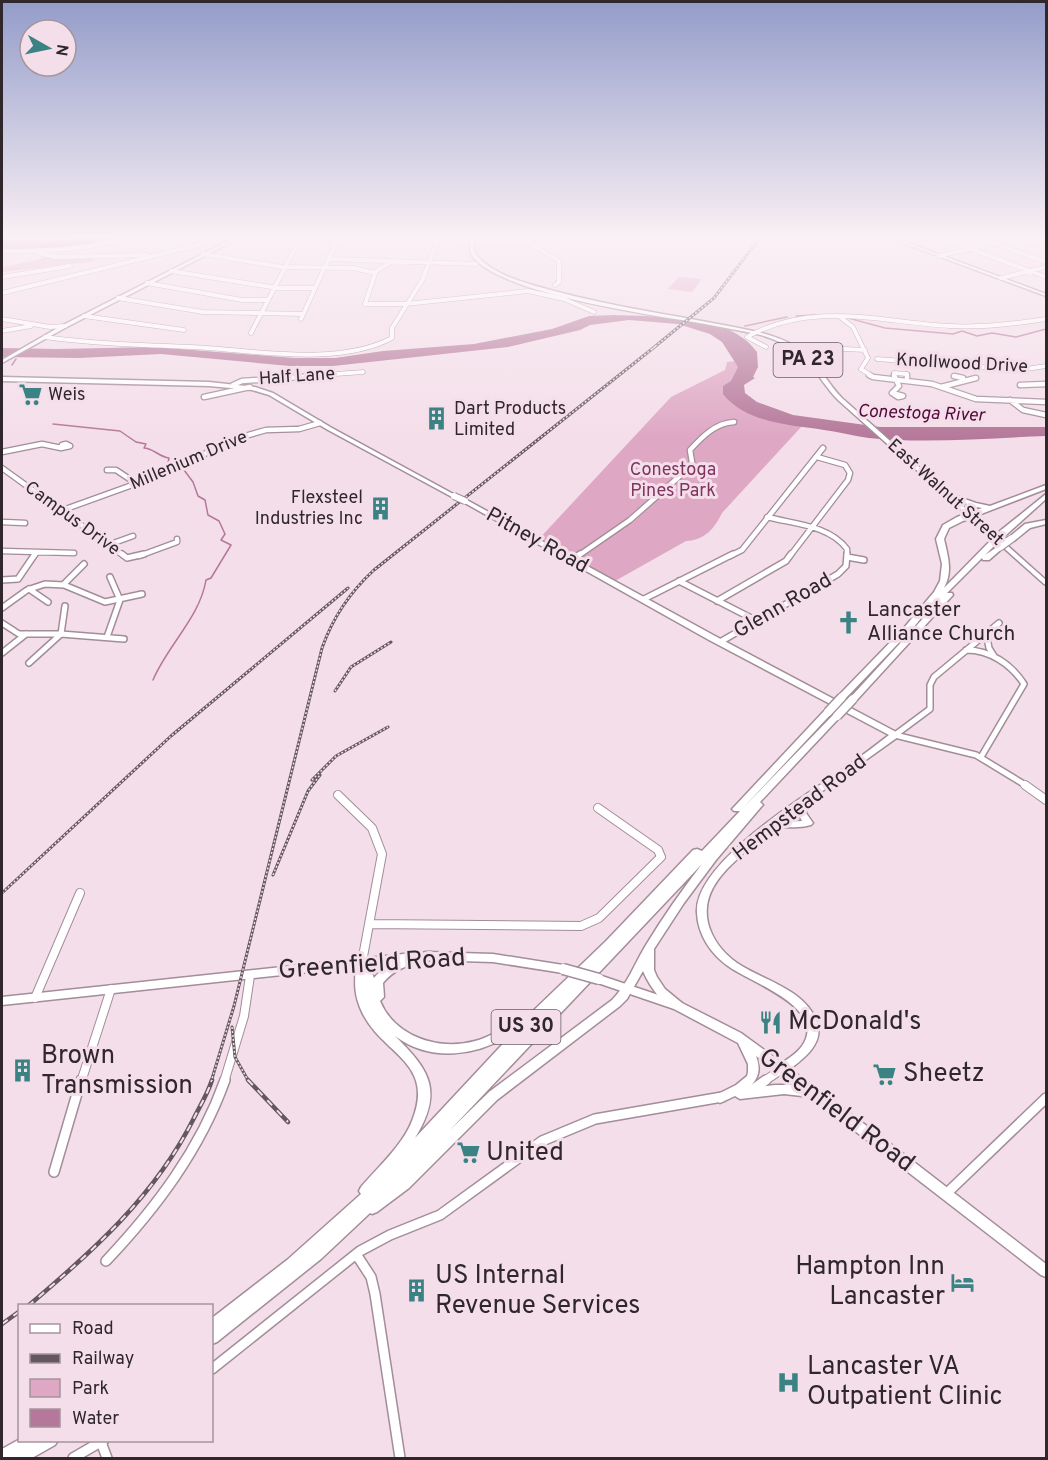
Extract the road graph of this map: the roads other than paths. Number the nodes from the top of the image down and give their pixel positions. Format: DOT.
graph roads {
  1 [pos="108,303"];
  2 [pos="149,303"];
  3 [pos="266,303"];
  4 [pos="308,303"];
  5 [pos="365,303"];
  6 [pos="415,303"];
  7 [pos="574,303"];
  8 [pos="611,303"];
  9 [pos="407,304"];
  10 [pos="594,312"];
  11 [pos="261,314"];
  12 [pos="84,316"];
  13 [pos="840,317"];
  14 [pos="2,319"];
  15 [pos="1047,319"];
  16 [pos="35,325"];
  17 [pos="65,326"];
  18 [pos="50,327"];
  19 [pos="184,330"];
  20 [pos="2,331"];
  21 [pos="57,331"];
  22 [pos="756,331"];
  23 [pos="251,333"];
  24 [pos="45,337"];
  25 [pos="766,347"];
  26 [pos="825,348"];
  27 [pos="864,349"];
  28 [pos="877,359"];
  29 [pos="2,362"];
  30 [pos="1047,366"];
  31 [pos="363,372"];
  32 [pos="954,376"];
  33 [pos="963,378"];
  34 [pos="976,378"];
  35 [pos="2,379"];
  36 [pos="895,380"];
  37 [pos="907,381"];
  38 [pos="1047,384"];
  39 [pos="233,385"];
  40 [pos="1020,385"];
  41 [pos="250,387"];
  42 [pos="941,387"];
  43 [pos="892,393"];
  44 [pos="204,397"];
  45 [pos="1010,400"];
  46 [pos="1047,402"];
  47 [pos="1047,415"];
  48 [pos="734,422"];
  49 [pos="320,423"];
  50 [pos="61,448"];
  51 [pos="823,448"];
  52 [pos="2,452"];
  53 [pos="817,457"];
  54 [pos="917,465"];
  55 [pos="2,468"];
  56 [pos="107,470"];
  57 [pos="137,483"];
  58 [pos="1047,487"];
  59 [pos="1047,496"];
  60 [pos="959,499"];
  61 [pos="1047,502"];
  62 [pos="996,507"];
  63 [pos="60,511"];
  64 [pos="973,514"];
  65 [pos="767,517"];
  66 [pos="2,522"];
  67 [pos="1047,522"];
  68 [pos="25,523"];
  69 [pos="811,528"];
  70 [pos="132,536"];
  71 [pos="1007,536"];
  72 [pos="177,539"];
  73 [pos="108,545"];
  74 [pos="997,545"];
  75 [pos="2,551"];
  76 [pos="37,552"];
  77 [pos="74,553"];
  78 [pos="847,557"];
  79 [pos="572,560"];
  80 [pos="864,560"];
  81 [pos="84,564"];
  82 [pos="1047,576"];
  83 [pos="110,577"];
  84 [pos="2,580"];
  85 [pos="678,581"];
  86 [pos="1046,583"];
  87 [pos="64,584"];
  88 [pos="29,589"];
  89 [pos="142,594"];
  90 [pos="644,599"];
  91 [pos="120,600"];
  92 [pos="717,601"];
  93 [pos="48,602"];
  94 [pos="65,606"];
  95 [pos="2,608"];
  96 [pos="757,621"];
  97 [pos="2,623"];
  98 [pos="999,623"];
  99 [pos="906,630"];
  100 [pos="26,633"];
  101 [pos="61,633"];
  102 [pos="986,633"];
  103 [pos="107,637"];
  104 [pos="124,639"];
  105 [pos="720,642"];
  106 [pos="966,650"];
  107 [pos="2,653"];
  108 [pos="995,656"];
  109 [pos="29,663"];
  110 [pos="832,714"];
  111 [pos="895,735"];
  112 [pos="812,742"];
  113 [pos="981,757"];
  114 [pos="338,795"];
  115 [pos="1047,800"];
  116 [pos="802,803"];
  117 [pos="598,808"];
  118 [pos="772,825"];
  119 [pos="80,893"];
  120 [pos="369,924"];
  121 [pos="649,949"];
  122 [pos="429,956"];
  123 [pos="362,962"];
  124 [pos="250,976"];
  125 [pos="627,988"];
  126 [pos="111,989"];
  127 [pos="35,998"];
  128 [pos="2,1001"];
  129 [pos="678,1006"];
  130 [pos="544,1007"];
  131 [pos="381,1014"];
  132 [pos="737,1036"];
  133 [pos="782,1069"];
  134 [pos="740,1094"];
  135 [pos="817,1095"];
  136 [pos="720,1098"];
  137 [pos="1047,1098"];
  138 [pos="54,1172"];
  139 [pos="946,1194"];
  140 [pos="349,1219"];
  141 [pos="356,1254"];
  142 [pos="106,1261"];
  143 [pos="1047,1271"];
  144 [pos="213,1326"];
  145 [pos="213,1336"];
  146 [pos="213,1368"];
  147 [pos="28,1442"];
  148 [pos="46,1442"];
  149 [pos="100,1442"];
  150 [pos="102,1442"];
  151 [pos="2,1457"];
  152 [pos="17,1458"];
  153 [pos="74,1458"];
  154 [pos="107,1458"];
  155 [pos="400,1458"];
  1 -- 12 [label="main road"];
  2 -- 11 [label="street"];
  3 -- 11 [label="street"];
  4 -- 11 [label="street"];
  5 -- 9 [label="street"];
  6 -- 9 [label="street"];
  7 -- 10 [label="street"];
  8 -- 22 [label="main road, East Walnut Street / PA 23"];
  9 -- 24 [label="street"];
  11 -- 23 [label="street"];
  12 -- 17 [label="main road"];
  12 -- 19 [label="street"];
  13 -- 15 [label="street"];
  13 -- 22 [label="street"];
  13 -- 27 [label="street"];
  14 -- 16 [label="street"];
  16 -- 18 [label="street"];
  16 -- 20 [label="street"];
  17 -- 18 [label="street"];
  17 -- 21 [label="main road"];
  18 -- 21 [label="street"];
  21 -- 24 [label="main road"];
  22 -- 25 [label="street"];
  22 -- 54 [label="main road, East Walnut Street / PA 23"];
  24 -- 29 [label="main road"];
  26 -- 27 [label="street"];
  27 -- 36 [label="street"];
  28 -- 30 [label="street, Knollwood Drive"];
  31 -- 39 [label="street, Half Lane"];
  32 -- 33 [label="street"];
  33 -- 34 [label="street"];
  33 -- 42 [label="street"];
  35 -- 39 [label="main road, Pitney Road"];
  36 -- 37 [label="street"];
  36 -- 37 [label="street"];
  36 -- 43 [label="street"];
  37 -- 42 [label="street"];
  38 -- 40 [label="street"];
  39 -- 41 [label="main road, Pitney Road"];
  41 -- 44 [label="street"];
  41 -- 49 [label="main road, Pitney Road"];
  42 -- 45 [label="street"];
  45 -- 46 [label="street"];
  45 -- 47 [label="street"];
  48 -- 79 [label="street"];
  49 -- 57 [label="street, Millenium Drive"];
  49 -- 79 [label="main road, Pitney Road, bridge"];
  50 -- 52 [label="street, Campus Drive"];
  51 -- 53 [label="street"];
  53 -- 65 [label="street"];
  53 -- 69 [label="street"];
  54 -- 60 [label="main road, East Walnut Street / PA 23"];
  54 -- 64 [label="main road, East Walnut Street / PA 23"];
  55 -- 63 [label="street, Campus Drive"];
  56 -- 57 [label="street"];
  57 -- 63 [label="street, Millenium Drive"];
  58 -- 62 [label="highway"];
  59 -- 71 [label="highway"];
  60 -- 62 [label="highway, PA 23"];
  60 -- 64 [label="main road, East Walnut Street"];
  61 -- 71 [label="highway"];
  62 -- 64 [label="highway"];
  63 -- 73 [label="street, Campus Drive"];
  64 -- 82 [label="main road, East Walnut Street"];
  64 -- 86 [label="main road, East Walnut Street / PA 23"];
  64 -- 99 [label="highway"];
  65 -- 69 [label="street, Glenn Road"];
  65 -- 85 [label="street"];
  66 -- 68 [label="street"];
  67 -- 71 [label="highway"];
  69 -- 78 [label="street, Glenn Road"];
  69 -- 92 [label="street"];
  70 -- 73 [label="street"];
  71 -- 74 [label="highway, bridge"];
  72 -- 73 [label="street, Campus Drive"];
  74 -- 99 [label="highway, US 30"];
  74 -- 110 [label="highway, US 30, bridge"];
  75 -- 76 [label="street"];
  76 -- 77 [label="street"];
  76 -- 84 [label="street"];
  78 -- 80 [label="street"];
  78 -- 96 [label="street, Glenn Road"];
  79 -- 90 [label="main road, Pitney Road"];
  81 -- 87 [label="street"];
  83 -- 91 [label="street"];
  85 -- 90 [label="street"];
  85 -- 92 [label="street"];
  87 -- 88 [label="street"];
  87 -- 91 [label="street"];
  88 -- 93 [label="street"];
  88 -- 95 [label="street"];
  89 -- 91 [label="street"];
  90 -- 105 [label="main road, Pitney Road"];
  91 -- 103 [label="street"];
  92 -- 96 [label="street"];
  94 -- 101 [label="street"];
  96 -- 105 [label="street, Glenn Road"];
  97 -- 100 [label="street"];
  98 -- 102 [label="street"];
  99 -- 110 [label="highway, US 30, bridge"];
  100 -- 101 [label="street"];
  100 -- 107 [label="street"];
  101 -- 103 [label="street"];
  101 -- 109 [label="street"];
  102 -- 106 [label="street"];
  102 -- 108 [label="street"];
  103 -- 104 [label="street"];
  105 -- 111 [label="main road, Pitney Road"];
  106 -- 108 [label="street"];
  106 -- 111 [label="street"];
  108 -- 113 [label="street"];
  110 -- 112 [label="highway, US 30"];
  110 -- 130 [label="highway, US 30"];
  111 -- 113 [label="street, Pitney Road"];
  111 -- 116 [label="main road, Hempstead Road"];
  112 -- 121 [label="highway"];
  112 -- 140 [label="highway, US 30"];
  113 -- 115 [label="street, Pitney Road"];
  114 -- 120 [label="street"];
  116 -- 118 [label="main road, Hempstead Road"];
  116 -- 118 [label="main road"];
  117 -- 120 [label="street"];
  118 -- 133 [label="main road, Hempstead Road"];
  119 -- 127 [label="street"];
  120 -- 123 [label="street"];
  121 -- 125 [label="highway"];
  121 -- 129 [label="highway"];
  122 -- 123 [label="main road, Greenfield Road"];
  122 -- 125 [label="main road, Greenfield Road, bridge"];
  122 -- 131 [label="highway"];
  123 -- 124 [label="main road, Greenfield Road"];
  123 -- 131 [label="highway"];
  123 -- 140 [label="highway"];
  124 -- 126 [label="main road, Greenfield Road"];
  124 -- 142 [label="street"];
  125 -- 129 [label="main road, Greenfield Road"];
  125 -- 140 [label="highway"];
  126 -- 127 [label="main road, Greenfield Road"];
  126 -- 138 [label="street"];
  127 -- 128 [label="main road, Greenfield Road"];
  129 -- 132 [label="main road, Greenfield Road"];
  130 -- 131 [label="highway"];
  130 -- 140 [label="highway, US 30"];
  132 -- 133 [label="main road, Greenfield Road"];
  132 -- 136 [label="main road"];
  133 -- 134 [label="street"];
  133 -- 135 [label="main road, Greenfield Road"];
  134 -- 135 [label="main road"];
  134 -- 136 [label="street"];
  135 -- 139 [label="main road, Greenfield Road"];
  136 -- 141 [label="street"];
  137 -- 139 [label="street"];
  139 -- 143 [label="main road, Greenfield Road"];
  140 -- 144 [label="highway, US 30"];
  140 -- 145 [label="highway, US 30"];
  141 -- 146 [label="street"];
  141 -- 155 [label="street"];
  147 -- 151 [label="highway"];
  148 -- 152 [label="highway"];
  149 -- 153 [label="street"];
  150 -- 154 [label="street"];
}
